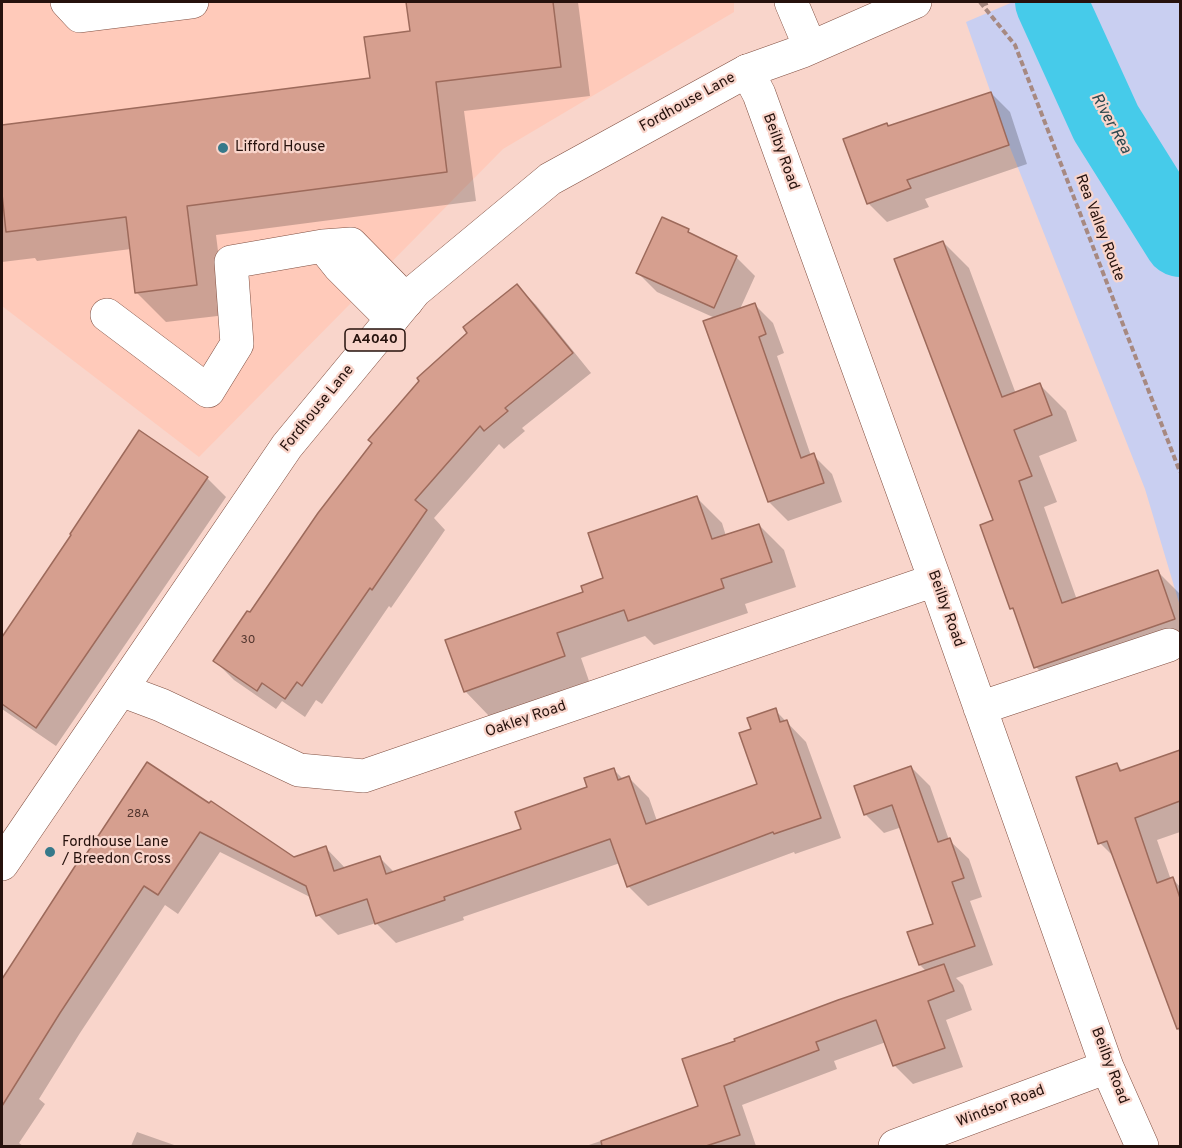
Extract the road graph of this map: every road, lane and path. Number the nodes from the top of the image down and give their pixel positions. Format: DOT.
graph roads {
  1 [pos="67,2"];
  2 [pos="192,2"];
  3 [pos="791,2"];
  4 [pos="915,2"];
  5 [pos="990,2"];
  6 [pos="981,3"];
  7 [pos="810,47"];
  8 [pos="747,71"];
  9 [pos="400,310"];
  10 [pos="107,315"];
  11 [pos="1180,472"];
  12 [pos="935,580"];
  13 [pos="1169,645"];
  14 [pos="121,690"];
  15 [pos="980,708"];
  16 [pos="2,864"];
  17 [pos="1107,1067"];
  18 [pos="895,1146"];
  19 [pos="1142,1146"];
  1 -- 2 [label="street"];
  3 -- 7 [label="street"];
  4 -- 7 [label="street, Fordhouse Lane / A4040"];
  5 -- 6 [label="path"];
  6 -- 11 [label="path, Rea Valley Route"];
  7 -- 8 [label="street, Fordhouse Lane / A4040"];
  8 -- 9 [label="street, Fordhouse Lane / A4040"];
  8 -- 12 [label="street, Beilby Road"];
  9 -- 10 [label="street"];
  9 -- 14 [label="street, Fordhouse Lane / A4040"];
  12 -- 14 [label="street, Oakley Road"];
  12 -- 15 [label="street, Beilby Road"];
  13 -- 15 [label="street"];
  14 -- 16 [label="street, Fordhouse Lane / A4040"];
  15 -- 17 [label="street, Beilby Road"];
  17 -- 18 [label="street, Windsor Road"];
  17 -- 19 [label="street, Beilby Road"];
}
